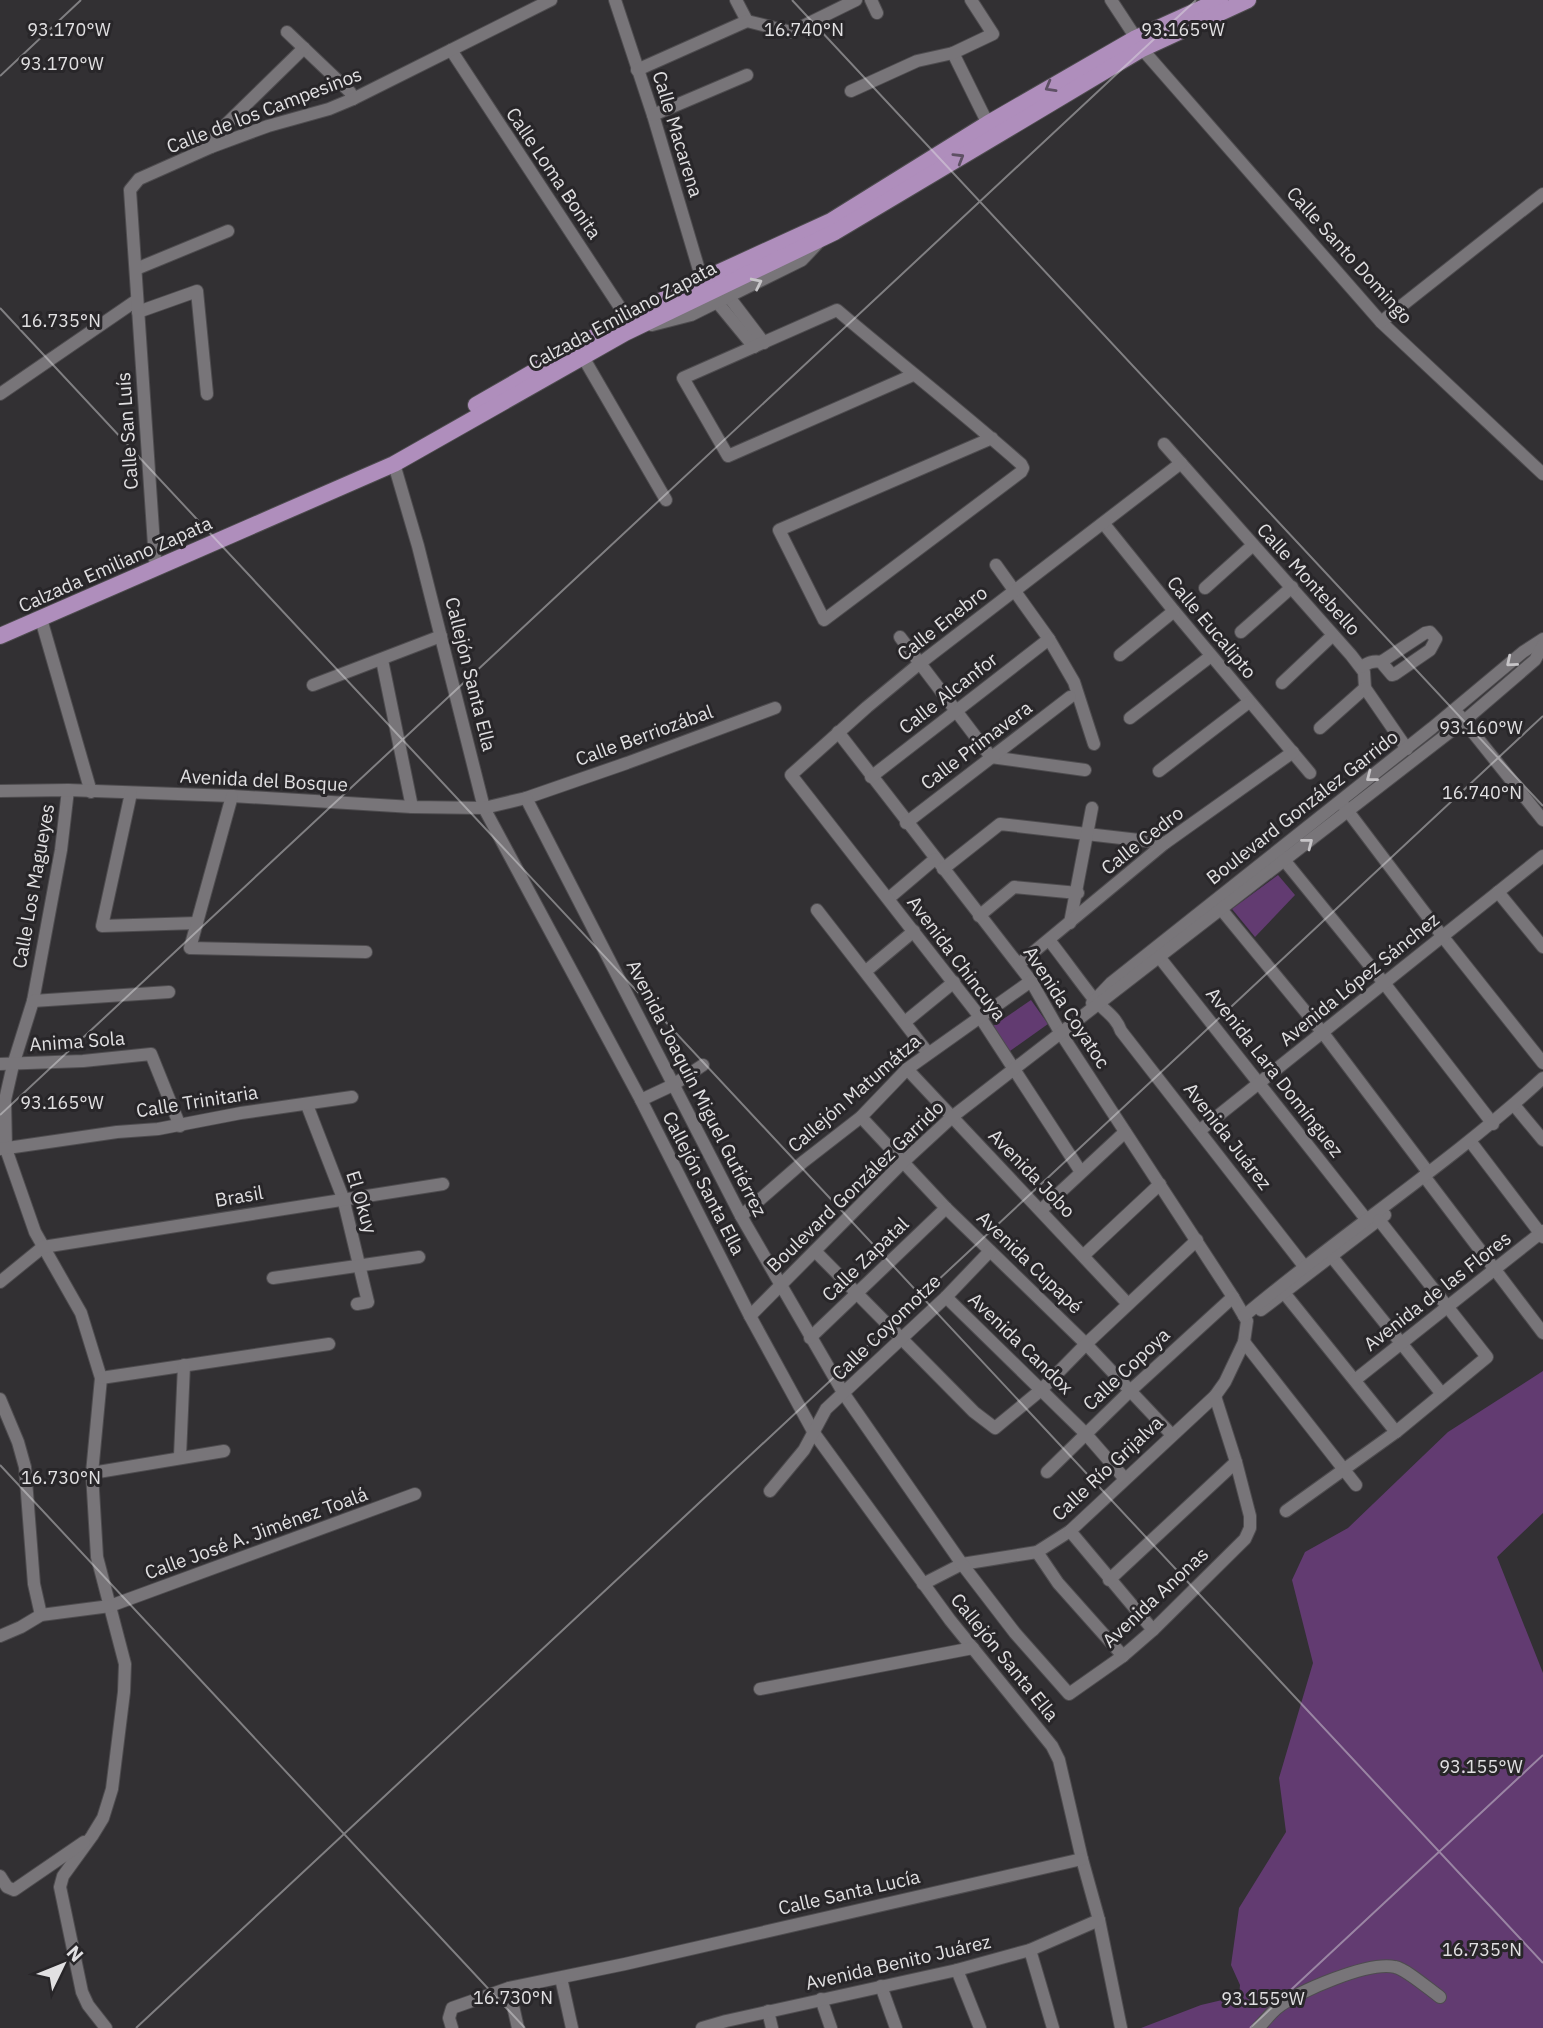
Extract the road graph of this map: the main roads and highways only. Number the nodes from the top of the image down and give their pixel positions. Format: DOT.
graph roads {
  1 [pos="1248,0"];
  2 [pos="1225,3"];
  3 [pos="991,130"];
  4 [pos="626,325"];
  5 [pos="355,477"];
  6 [pos="135,573"];
  7 [pos="0,625"];
  8 [pos="0,636"];
  1 -- 2 [label="main road, Calzada Emiliano Zapata"];
  2 -- 3 [label="main road, Calzada Emiliano Zapata"];
  3 -- 4 [label="main road, Calzada Emiliano Zapata"];
  4 -- 3 [label="main road, Calzada Emiliano Zapata, one-way"];
  4 -- 5 [label="main road, Calzada Emiliano Zapata"];
  4 -- 5 [label="main road, Calzada Emiliano Zapata"];
  5 -- 6 [label="main road, Calzada Emiliano Zapata"];
  5 -- 6 [label="main road, Calzada Emiliano Zapata"];
  6 -- 7 [label="main road, Calzada Emiliano Zapata"];
  6 -- 8 [label="main road, Calzada Emiliano Zapata"];
}
